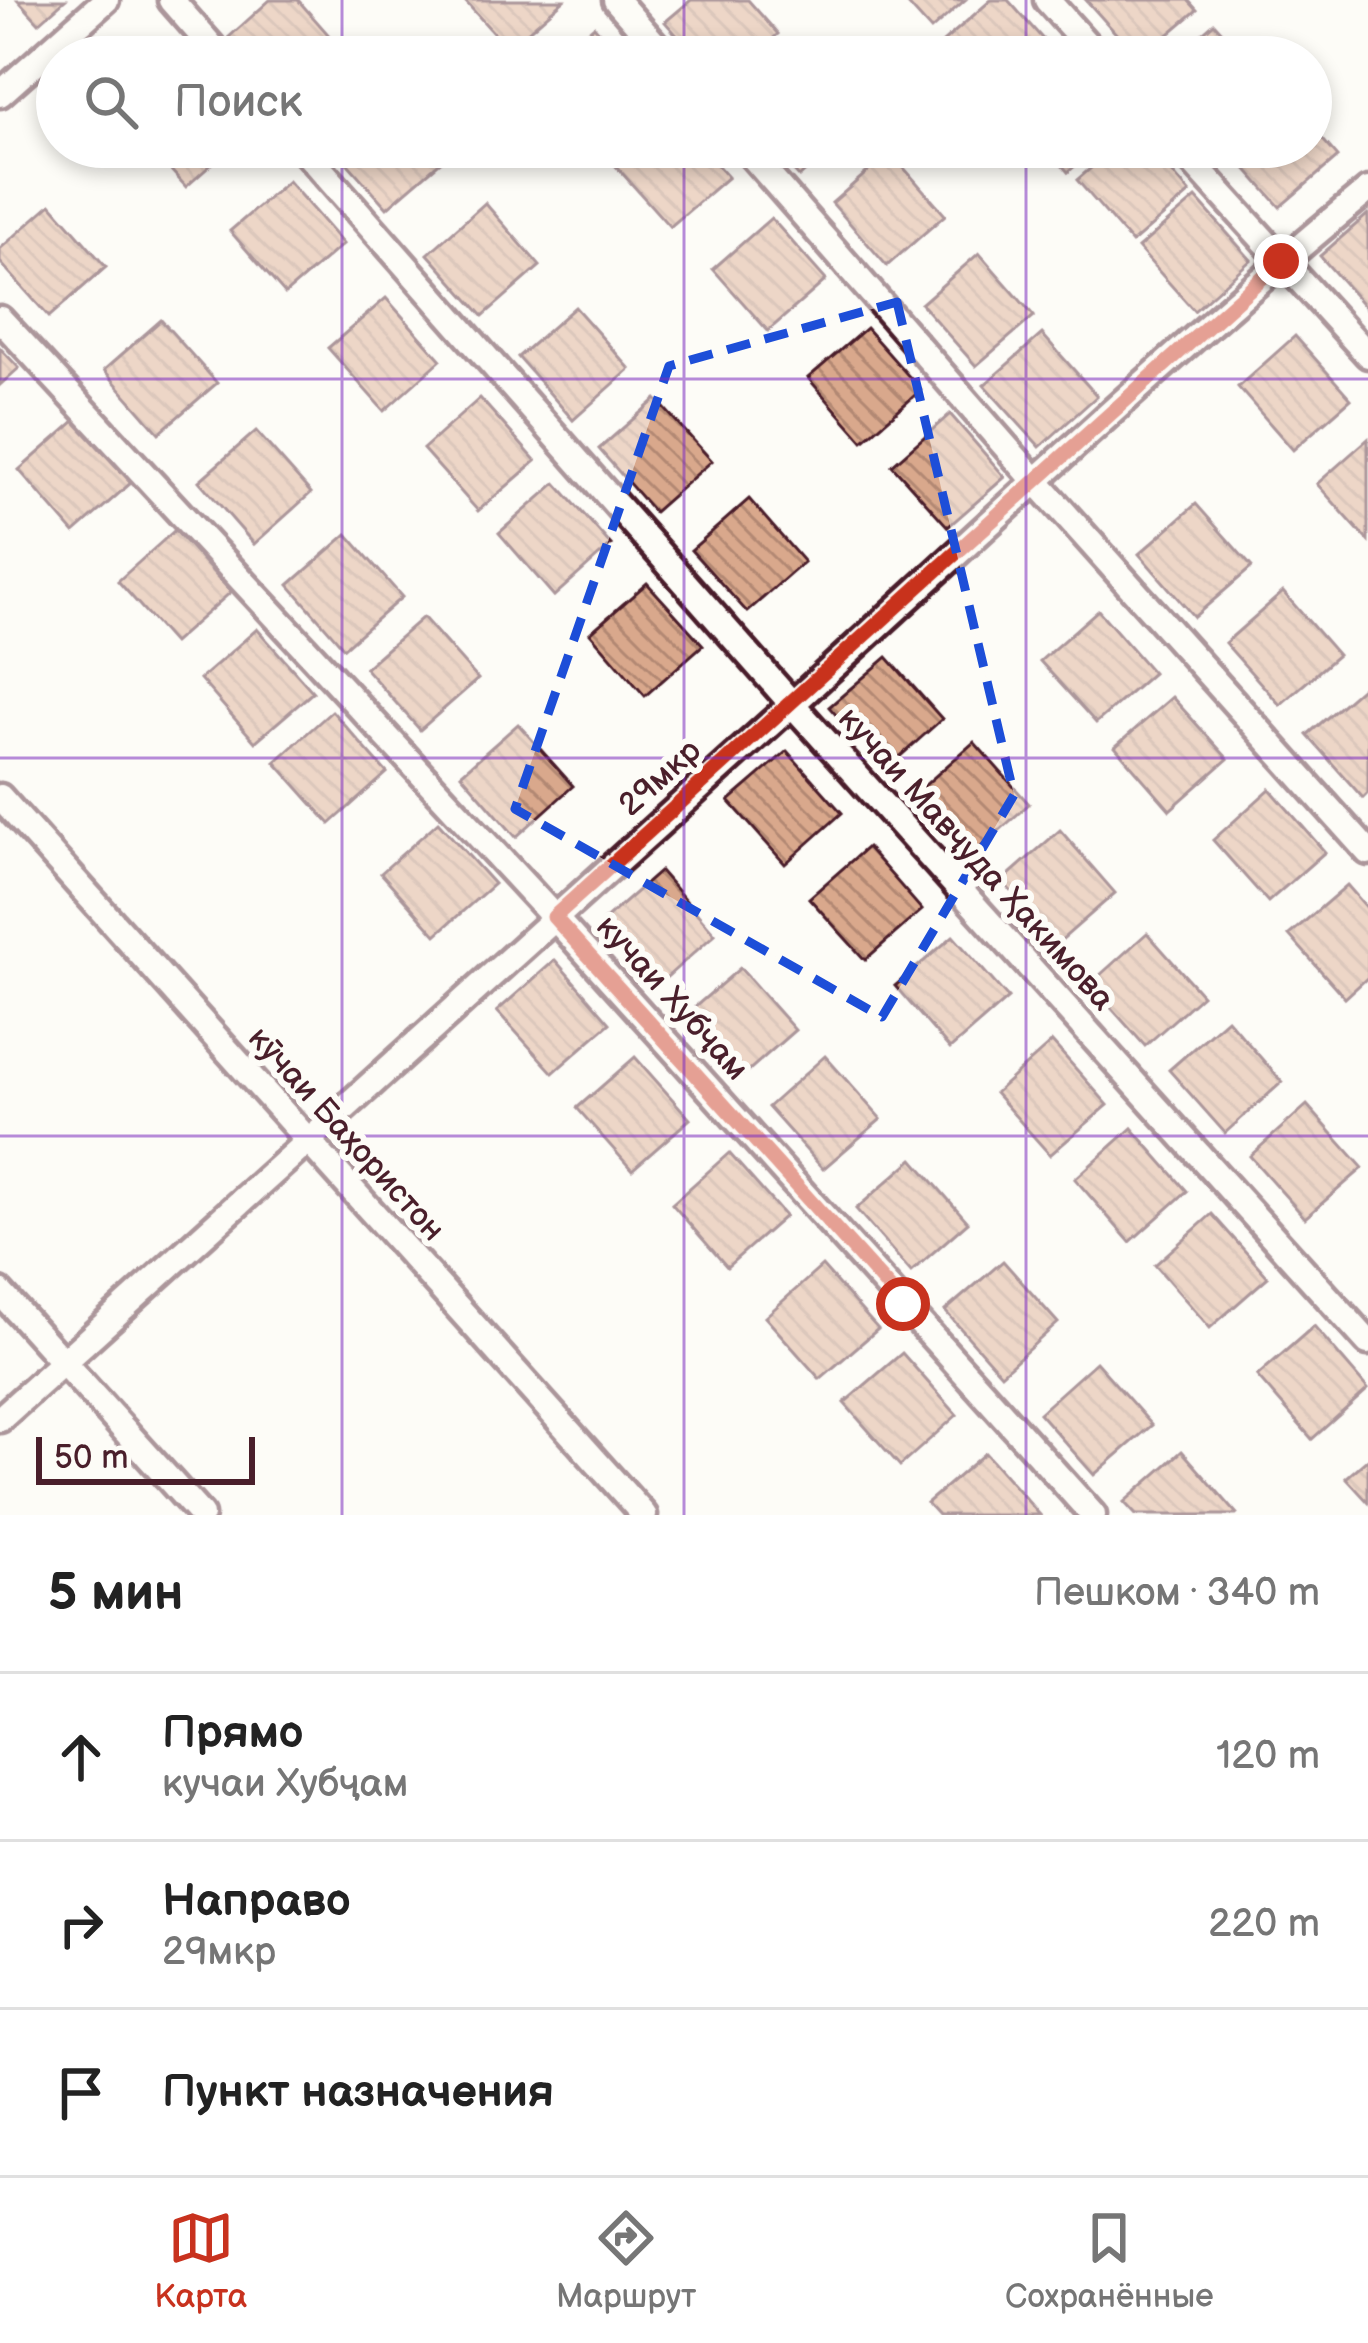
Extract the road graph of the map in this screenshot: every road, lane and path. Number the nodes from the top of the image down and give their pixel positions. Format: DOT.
graph roads {
  1 [pos="106,0"];
  2 [pos="171,0"];
  3 [pos="616,0"];
  4 [pos="1047,0"];
  5 [pos="65,36"];
  6 [pos="203,36"];
  7 [pos="648,36"];
  8 [pos="1080,36"];
  9 [pos="36,62"];
  10 [pos="0,94"];
  11 [pos="320,168"];
  12 [pos="762,168"];
  13 [pos="1198,168"];
  14 [pos="1368,190"];
  15 [pos="1281,261"];
  16 [pos="0,319"];
  17 [pos="1368,355"];
  18 [pos="1034,479"];
  19 [pos="792,704"];
  20 [pos="0,797"];
  21 [pos="1368,853"];
  22 [pos="554,917"];
  23 [pos="307,1139"];
  24 [pos="0,1292"];
  25 [pos="1368,1342"];
  26 [pos="65,1361"];
  27 [pos="0,1419"];
  28 [pos="201,1515"];
  29 [pos="644,1515"];
  30 [pos="1093,1515"];
  1 -- 5 [label="street"];
  2 -- 6 [label="street"];
  3 -- 7 [label="street"];
  4 -- 8 [label="street"];
  9 -- 10 [label="street"];
  11 -- 19 [label="street, кучаи Мавҷуда Ҳакимова"];
  12 -- 18 [label="street"];
  13 -- 15 [label="street"];
  14 -- 15 [label="street, 29мкр"];
  15 -- 17 [label="street"];
  15 -- 18 [label="street, 29мкр"];
  16 -- 22 [label="street, кучаи Хубҷам"];
  18 -- 19 [label="street, 29мкр"];
  18 -- 21 [label="street"];
  19 -- 22 [label="street, 29мкр"];
  19 -- 25 [label="street, кучаи Мавҷуда Ҳакимова"];
  20 -- 23 [label="street, кӯчаи Баҳористон"];
  22 -- 23 [label="street, 29мкр"];
  22 -- 30 [label="street, кучаи Хубҷам"];
  23 -- 26 [label="street, 29мкр"];
  23 -- 29 [label="street, кӯчаи Баҳористон"];
  24 -- 26 [label="street"];
  26 -- 27 [label="street, 29мкр"];
  26 -- 28 [label="street"];
}
